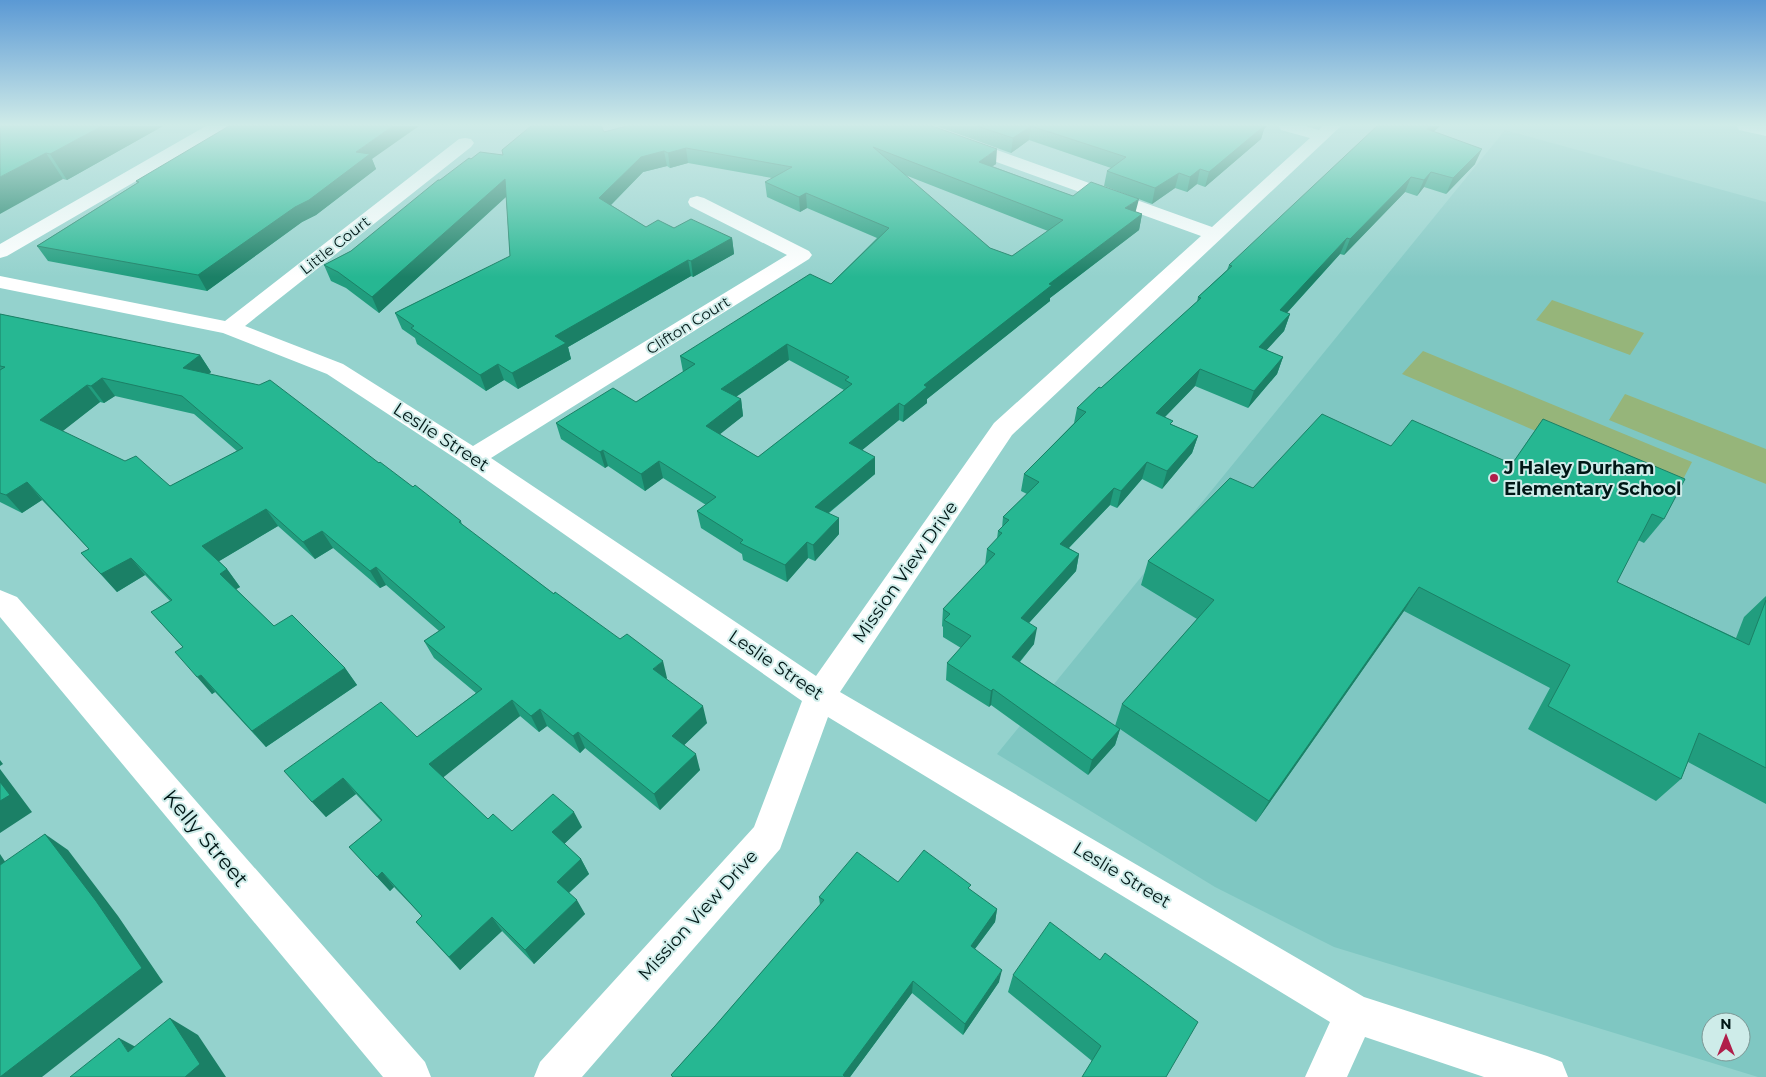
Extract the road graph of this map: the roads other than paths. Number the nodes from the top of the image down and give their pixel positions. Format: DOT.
graph roads {
  1 [pos="131,176"];
  2 [pos="423,176"];
  3 [pos="1054,176"];
  4 [pos="1277,176"];
  5 [pos="697,202"];
  6 [pos="1214,234"];
  7 [pos="0,252"];
  8 [pos="0,282"];
  9 [pos="230,328"];
  10 [pos="474,458"];
  11 [pos="0,601"];
  12 [pos="820,696"];
  13 [pos="1355,1014"];
  14 [pos="410,1077"];
  15 [pos="554,1077"];
  16 [pos="1326,1077"];
  17 [pos="1547,1077"];
  1 -- 7 [label="street"];
  2 -- 9 [label="street, Little Court"];
  3 -- 6 [label="street"];
  4 -- 6 [label="street, Mission View Drive"];
  5 -- 10 [label="street, Clifton Court"];
  6 -- 12 [label="street, Mission View Drive"];
  8 -- 9 [label="street, Leslie Street"];
  9 -- 10 [label="street, Leslie Street"];
  10 -- 12 [label="street, Leslie Street"];
  11 -- 14 [label="street, Kelly Street"];
  12 -- 13 [label="street, Leslie Street"];
  12 -- 15 [label="street, Mission View Drive"];
  13 -- 16 [label="street"];
  13 -- 17 [label="street, Leslie Street"];
}
